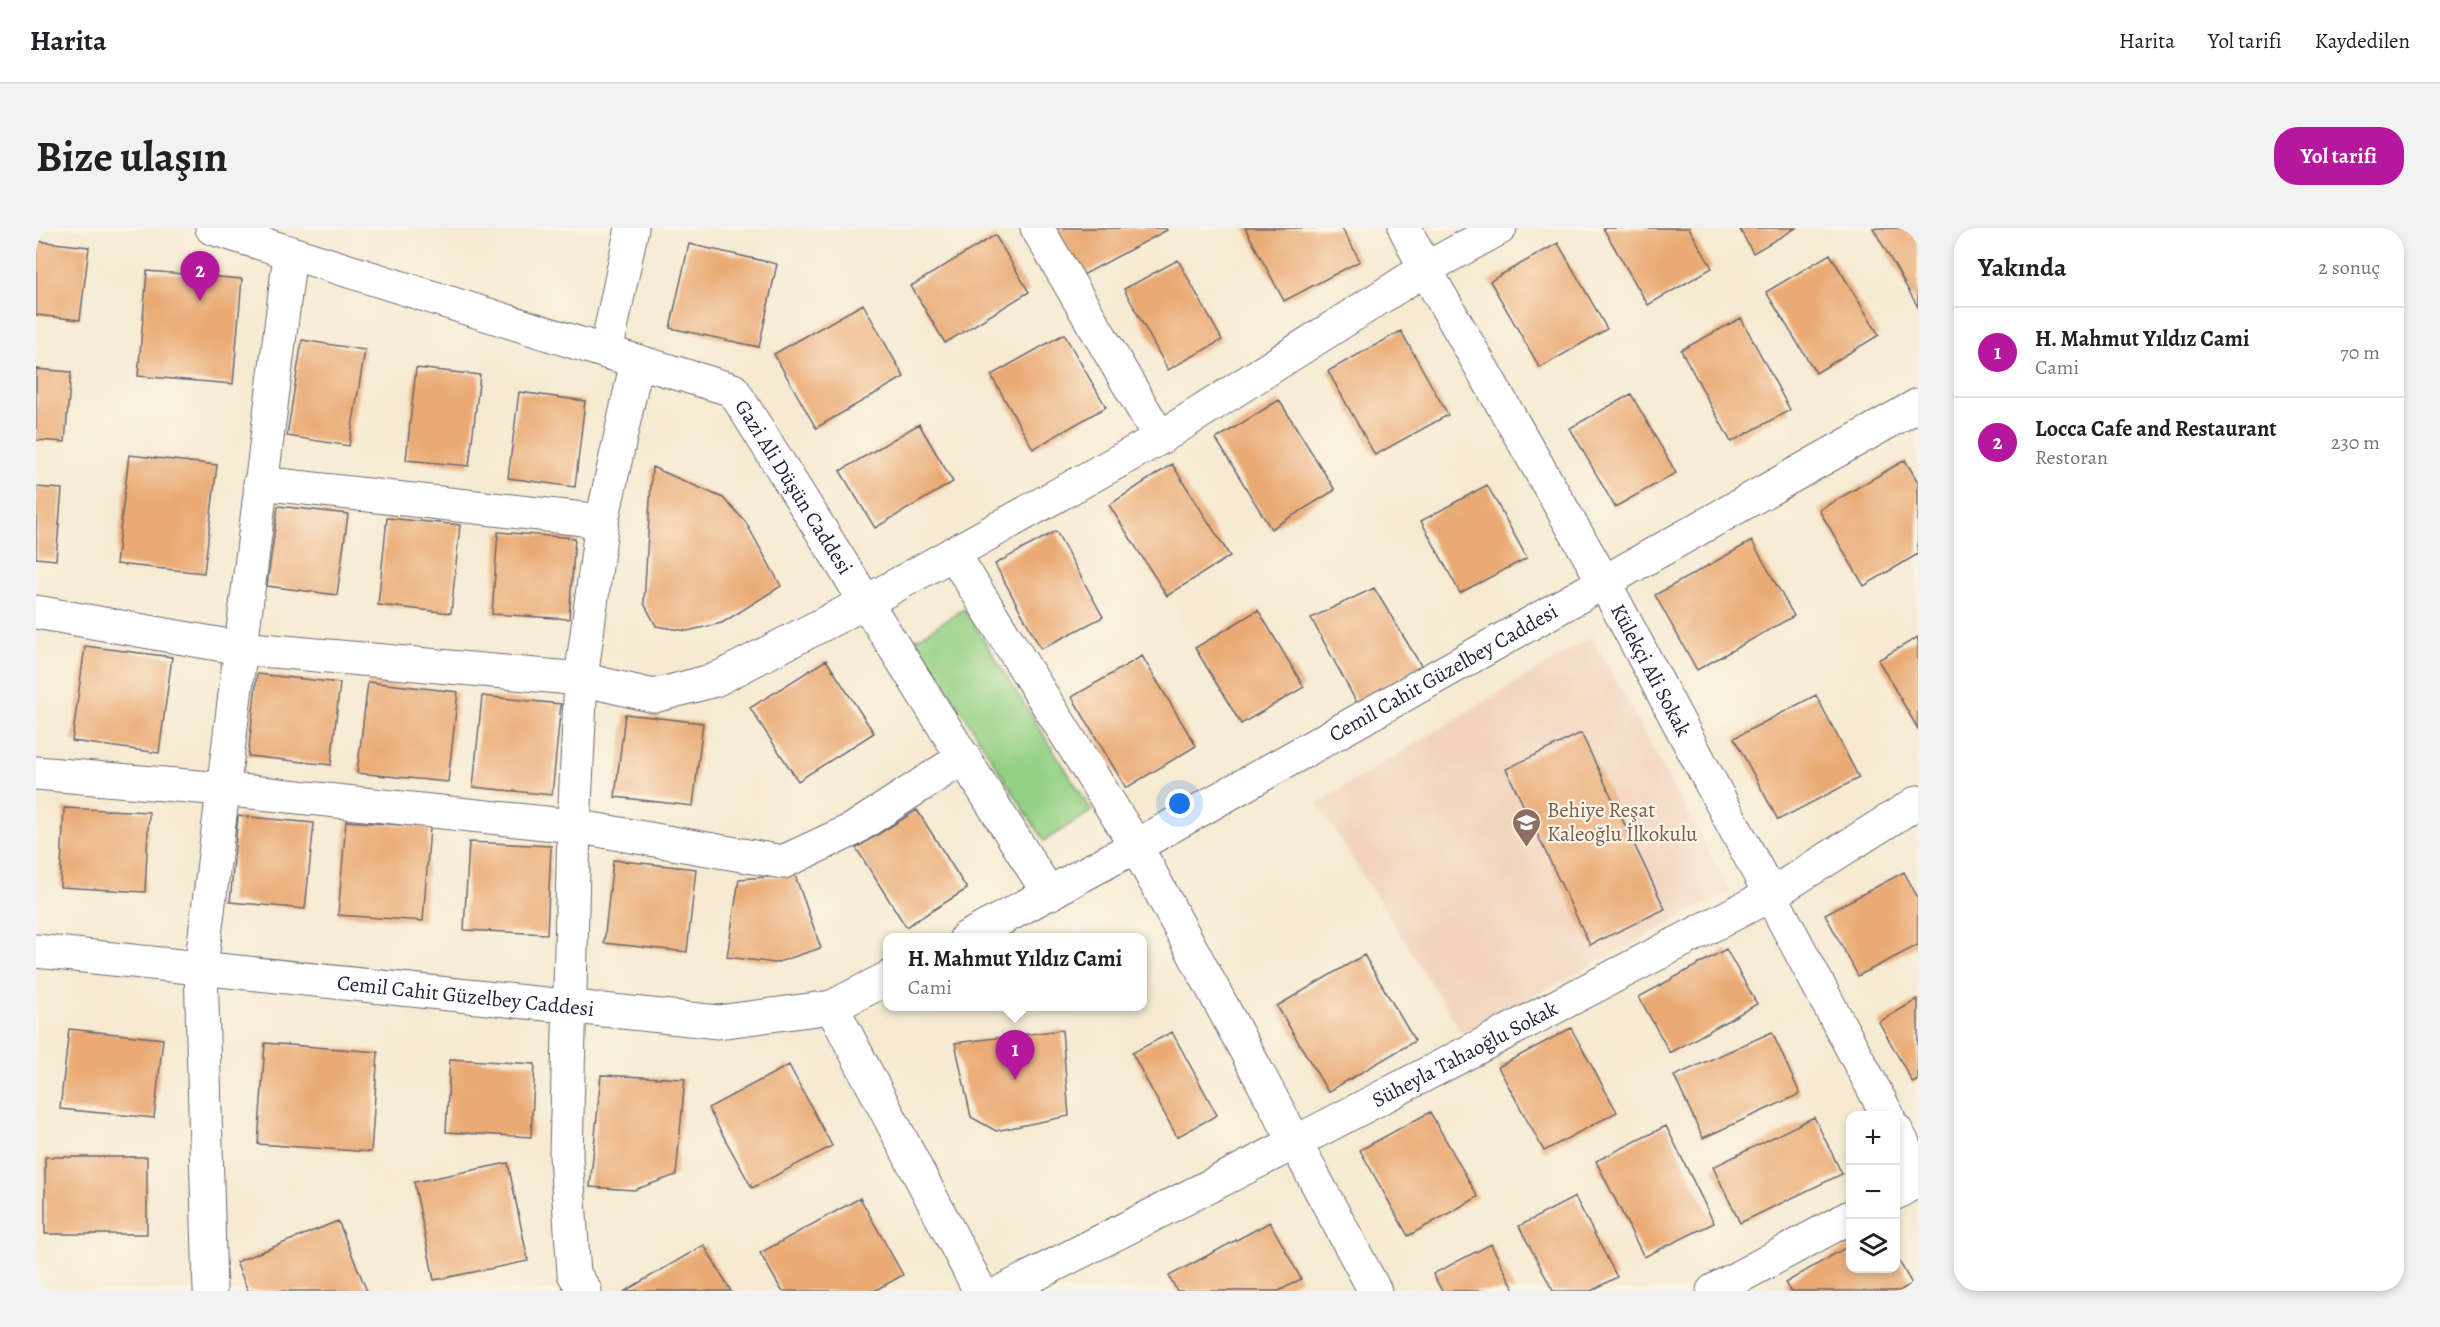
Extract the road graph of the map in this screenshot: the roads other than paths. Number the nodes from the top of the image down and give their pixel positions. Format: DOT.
graph roads {
  1 [pos="212,228"];
  2 [pos="632,228"];
  3 [pos="1037,228"];
  4 [pos="1405,228"];
  5 [pos="1500,228"];
  6 [pos="290,254"];
  7 [pos="1425,269"];
  8 [pos="606,352"];
  9 [pos="637,361"];
  10 [pos="1918,405"];
  11 [pos="1160,438"];
  12 [pos="260,483"];
  13 [pos="602,521"];
  14 [pos="953,553"];
  15 [pos="1604,582"];
  16 [pos="866,602"];
  17 [pos="36,612"];
  18 [pos="240,648"];
  19 [pos="581,679"];
  20 [pos="963,757"];
  21 [pos="36,773"];
  22 [pos="222,789"];
  23 [pos="1918,802"];
  24 [pos="574,826"];
  25 [pos="1136,846"];
  26 [pos="1049,894"];
  27 [pos="1770,895"];
  28 [pos="975,933"];
  29 [pos="36,951"];
  30 [pos="201,968"];
  31 [pos="883,981"];
  32 [pos="570,1007"];
  33 [pos="832,1007"];
  34 [pos="1885,1111"];
  35 [pos="1900,1138"];
  36 [pos="1296,1143"];
  37 [pos="1918,1172"];
  38 [pos="1918,1180"];
  39 [pos="1900,1190"];
  40 [pos="1847,1219"];
  41 [pos="210,1291"];
  42 [pos="585,1291"];
  43 [pos="980,1291"];
  44 [pos="1003,1291"];
  45 [pos="1375,1291"];
  46 [pos="1713,1291"];
  1 -- 6 [label="street, Gazi Ali Düşün Caddesi"];
  2 -- 8 [label="street"];
  3 -- 11 [label="street"];
  4 -- 7 [label="street, Külekçi Ali Sokak"];
  5 -- 7 [label="street"];
  6 -- 8 [label="street, Gazi Ali Düşün Caddesi"];
  6 -- 12 [label="street"];
  7 -- 11 [label="street"];
  7 -- 15 [label="street, Külekçi Ali Sokak"];
  8 -- 9 [label="street, Gazi Ali Düşün Caddesi"];
  9 -- 13 [label="street"];
  9 -- 16 [label="street, Gazi Ali Düşün Caddesi"];
  10 -- 15 [label="street, Cemil Cahit Güzelbey Caddesi"];
  11 -- 14 [label="street"];
  12 -- 13 [label="street"];
  12 -- 18 [label="street"];
  13 -- 19 [label="street"];
  14 -- 16 [label="street"];
  14 -- 25 [label="street"];
  15 -- 25 [label="street, Cemil Cahit Güzelbey Caddesi"];
  15 -- 27 [label="street, Külekçi Ali Sokak"];
  16 -- 19 [label="street"];
  16 -- 20 [label="street, Gazi Ali Düşün Caddesi"];
  17 -- 18 [label="street"];
  18 -- 19 [label="street"];
  18 -- 22 [label="street"];
  19 -- 24 [label="street"];
  20 -- 24 [label="street"];
  20 -- 26 [label="street, Gazi Ali Düşün Caddesi"];
  21 -- 22 [label="street"];
  22 -- 24 [label="street"];
  22 -- 30 [label="street"];
  23 -- 27 [label="street, Süheyla Tahaoğlu Sokak"];
  24 -- 32 [label="street"];
  25 -- 26 [label="street, Cemil Cahit Güzelbey Caddesi"];
  25 -- 36 [label="street"];
  26 -- 28 [label="street, Cemil Cahit Güzelbey Caddesi"];
  27 -- 34 [label="street, Külekçi Ali Sokak"];
  27 -- 36 [label="street, Süheyla Tahaoğlu Sokak"];
  29 -- 30 [label="street, Cemil Cahit Güzelbey Caddesi"];
  30 -- 32 [label="street, Cemil Cahit Güzelbey Caddesi"];
  30 -- 41 [label="street"];
  31 -- 33 [label="street, Cemil Cahit Güzelbey Caddesi"];
  32 -- 33 [label="street, Cemil Cahit Güzelbey Caddesi"];
  32 -- 42 [label="street"];
  33 -- 43 [label="street"];
  35 -- 37 [label="street"];
  36 -- 44 [label="street, Süheyla Tahaoğlu Sokak"];
  36 -- 45 [label="street"];
  38 -- 39 [label="street"];
  40 -- 46 [label="street"];
}
